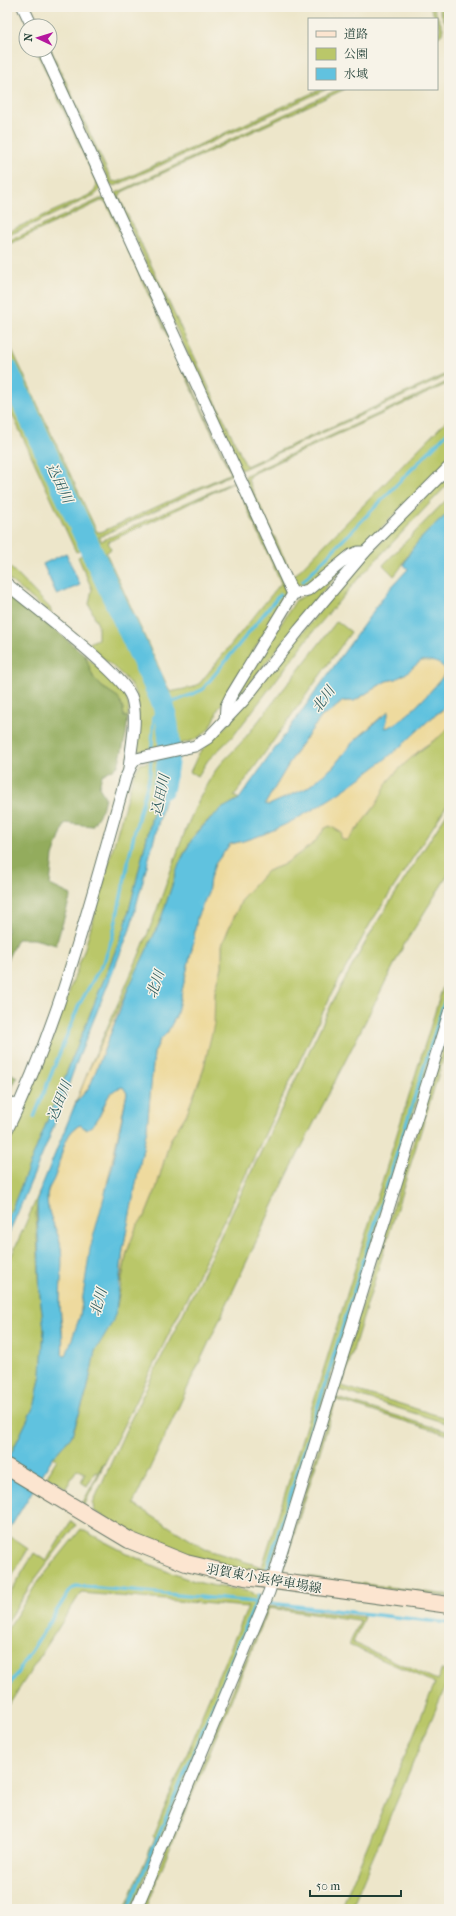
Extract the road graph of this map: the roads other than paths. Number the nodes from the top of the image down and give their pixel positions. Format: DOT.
graph roads {
  1 [pos="23,7"];
  2 [pos="28,18"];
  3 [pos="47,58"];
  4 [pos="449,467"];
  5 [pos="365,552"];
  6 [pos="7,584"];
  7 [pos="293,594"];
  8 [pos="225,721"];
  9 [pos="129,769"];
  10 [pos="449,1013"];
  11 [pos="7,1102"];
  12 [pos="18,1106"];
  13 [pos="7,1130"];
  14 [pos="7,1467"];
  15 [pos="272,1581"];
  16 [pos="449,1605"];
  17 [pos="136,1909"];
  1 -- 2 [label="street"];
  3 -- 7 [label="street"];
  4 -- 5 [label="street"];
  5 -- 7 [label="street"];
  5 -- 8 [label="street"];
  6 -- 9 [label="street"];
  7 -- 8 [label="street"];
  8 -- 9 [label="street"];
  9 -- 12 [label="street"];
  10 -- 15 [label="street"];
  11 -- 12 [label="street"];
  12 -- 13 [label="street"];
  14 -- 15 [label="main road, 羽賀東小浜停車場線"];
  15 -- 16 [label="main road, 羽賀東小浜停車場線"];
  15 -- 17 [label="street"];
}
